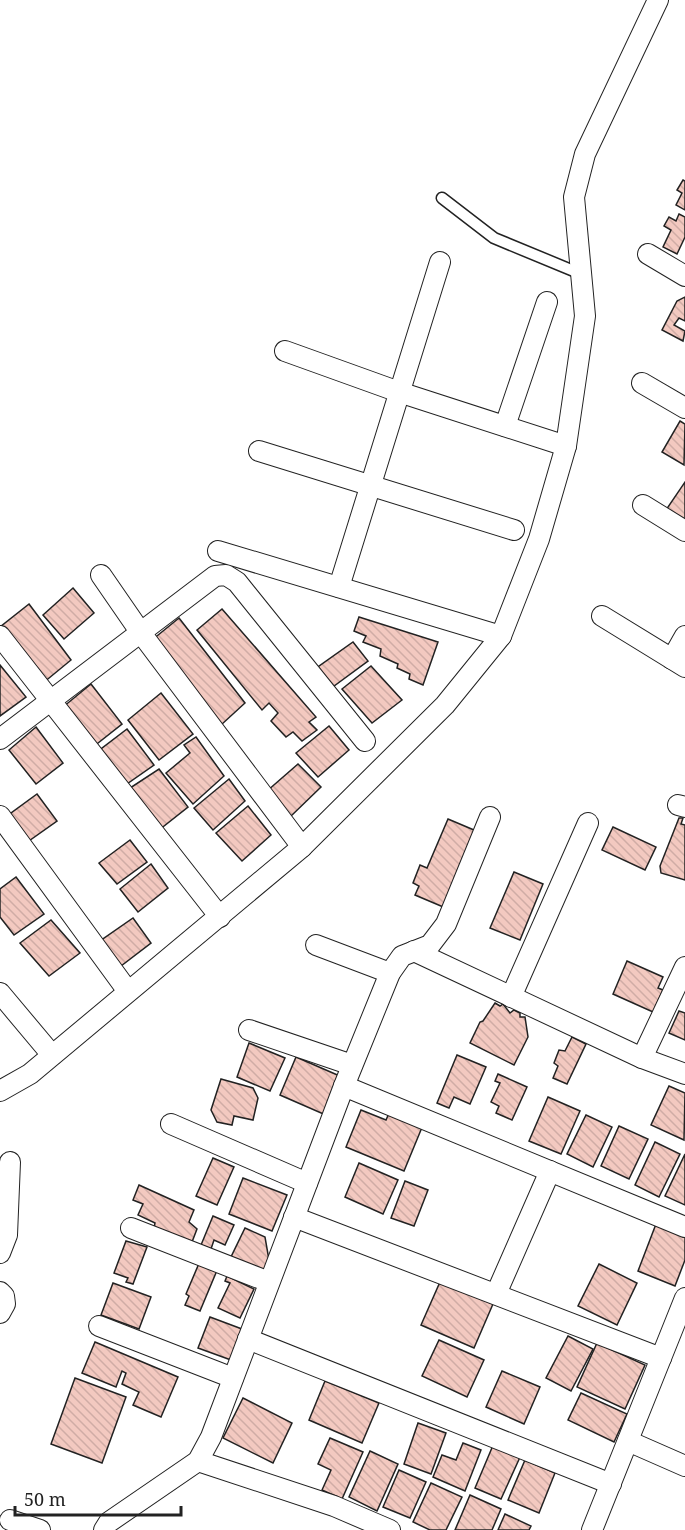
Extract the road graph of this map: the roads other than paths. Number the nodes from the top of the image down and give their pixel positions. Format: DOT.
graph roads {
  1 [pos="658,0"];
  2 [pos="442,198"];
  3 [pos="648,254"];
  4 [pos="440,262"];
  5 [pos="581,274"];
  6 [pos="685,276"];
  7 [pos="547,302"];
  8 [pos="285,351"];
  9 [pos="642,383"];
  10 [pos="399,392"];
  11 [pos="685,408"];
  12 [pos="505,426"];
  13 [pos="566,446"];
  14 [pos="259,450"];
  15 [pos="370,487"];
  16 [pos="643,505"];
  17 [pos="514,530"];
  18 [pos="685,531"];
  19 [pos="218,551"];
  20 [pos="101,574"];
  21 [pos="339,587"];
  22 [pos="602,616"];
  23 [pos="141,633"];
  24 [pos="0,636"];
  25 [pos="501,636"];
  26 [pos="685,636"];
  27 [pos="678,663"];
  28 [pos="50,701"];
  29 [pos="0,739"];
  30 [pos="365,741"];
  31 [pos="0,816"];
  32 [pos="490,817"];
  33 [pos="588,824"];
  34 [pos="302,847"];
  35 [pos="220,917"];
  36 [pos="316,945"];
  37 [pos="414,951"];
  38 [pos="685,967"];
  39 [pos="390,973"];
  40 [pos="127,990"];
  41 [pos="0,993"];
  42 [pos="511,996"];
  43 [pos="249,1030"];
  44 [pos="52,1055"];
  45 [pos="642,1058"];
  46 [pos="352,1065"];
  47 [pos="685,1074"];
  48 [pos="344,1086"];
  49 [pos="0,1091"];
  50 [pos="171,1124"];
  51 [pos="10,1162"];
  52 [pos="550,1171"];
  53 [pos="307,1183"];
  54 [pos="294,1217"];
  55 [pos="685,1227"];
  56 [pos="131,1228"];
  57 [pos="0,1252"];
  58 [pos="269,1282"];
  59 [pos="0,1292"];
  60 [pos="496,1294"];
  61 [pos="685,1298"];
  62 [pos="0,1313"];
  63 [pos="99,1326"];
  64 [pos="248,1339"];
  65 [pos="661,1358"];
  66 [pos="233,1378"];
  67 [pos="628,1441"];
  68 [pos="198,1461"];
  69 [pos="685,1466"];
  70 [pos="611,1484"];
  71 [pos="10,1520"];
  72 [pos="363,1525"];
  73 [pos="40,1530"];
  74 [pos="104,1530"];
  75 [pos="390,1530"];
  76 [pos="592,1530"];
  1 -- 5 [label="street"];
  2 -- 5 [label="lane"];
  3 -- 6 [label="street"];
  4 -- 10 [label="street"];
  5 -- 13 [label="street"];
  7 -- 12 [label="street"];
  8 -- 10 [label="street"];
  9 -- 11 [label="street"];
  10 -- 12 [label="street"];
  10 -- 15 [label="street"];
  12 -- 13 [label="street"];
  13 -- 25 [label="street"];
  14 -- 15 [label="street"];
  15 -- 17 [label="street"];
  15 -- 21 [label="street"];
  16 -- 18 [label="street"];
  19 -- 21 [label="street"];
  20 -- 23 [label="street"];
  21 -- 25 [label="street"];
  22 -- 27 [label="street"];
  23 -- 28 [label="street"];
  23 -- 30 [label="street"];
  23 -- 34 [label="street"];
  24 -- 28 [label="street"];
  25 -- 34 [label="street"];
  26 -- 27 [label="street"];
  28 -- 29 [label="street"];
  28 -- 35 [label="street"];
  31 -- 40 [label="street"];
  32 -- 37 [label="street"];
  33 -- 42 [label="street"];
  34 -- 35 [label="street"];
  35 -- 40 [label="street"];
  36 -- 39 [label="street"];
  37 -- 39 [label="street"];
  37 -- 42 [label="street"];
  38 -- 45 [label="street"];
  39 -- 46 [label="street"];
  40 -- 44 [label="street"];
  41 -- 44 [label="street"];
  42 -- 45 [label="street"];
  43 -- 46 [label="street"];
  44 -- 49 [label="street"];
  45 -- 47 [label="street"];
  46 -- 48 [label="street"];
  48 -- 52 [label="street"];
  48 -- 53 [label="street"];
  50 -- 53 [label="street"];
  51 -- 57 [label="street"];
  52 -- 55 [label="street"];
  52 -- 60 [label="street"];
  53 -- 54 [label="street"];
  54 -- 58 [label="street"];
  54 -- 60 [label="street"];
  56 -- 58 [label="street"];
  58 -- 64 [label="street"];
  59 -- 62 [label="street"];
  60 -- 65 [label="street"];
  61 -- 65 [label="street"];
  63 -- 66 [label="street"];
  64 -- 66 [label="street"];
  64 -- 70 [label="street"];
  65 -- 67 [label="street"];
  66 -- 68 [label="street"];
  67 -- 69 [label="street"];
  67 -- 70 [label="street"];
  68 -- 72 [label="street"];
  68 -- 74 [label="street"];
  70 -- 76 [label="street"];
  71 -- 73 [label="street"];
  72 -- 75 [label="street"];
}
